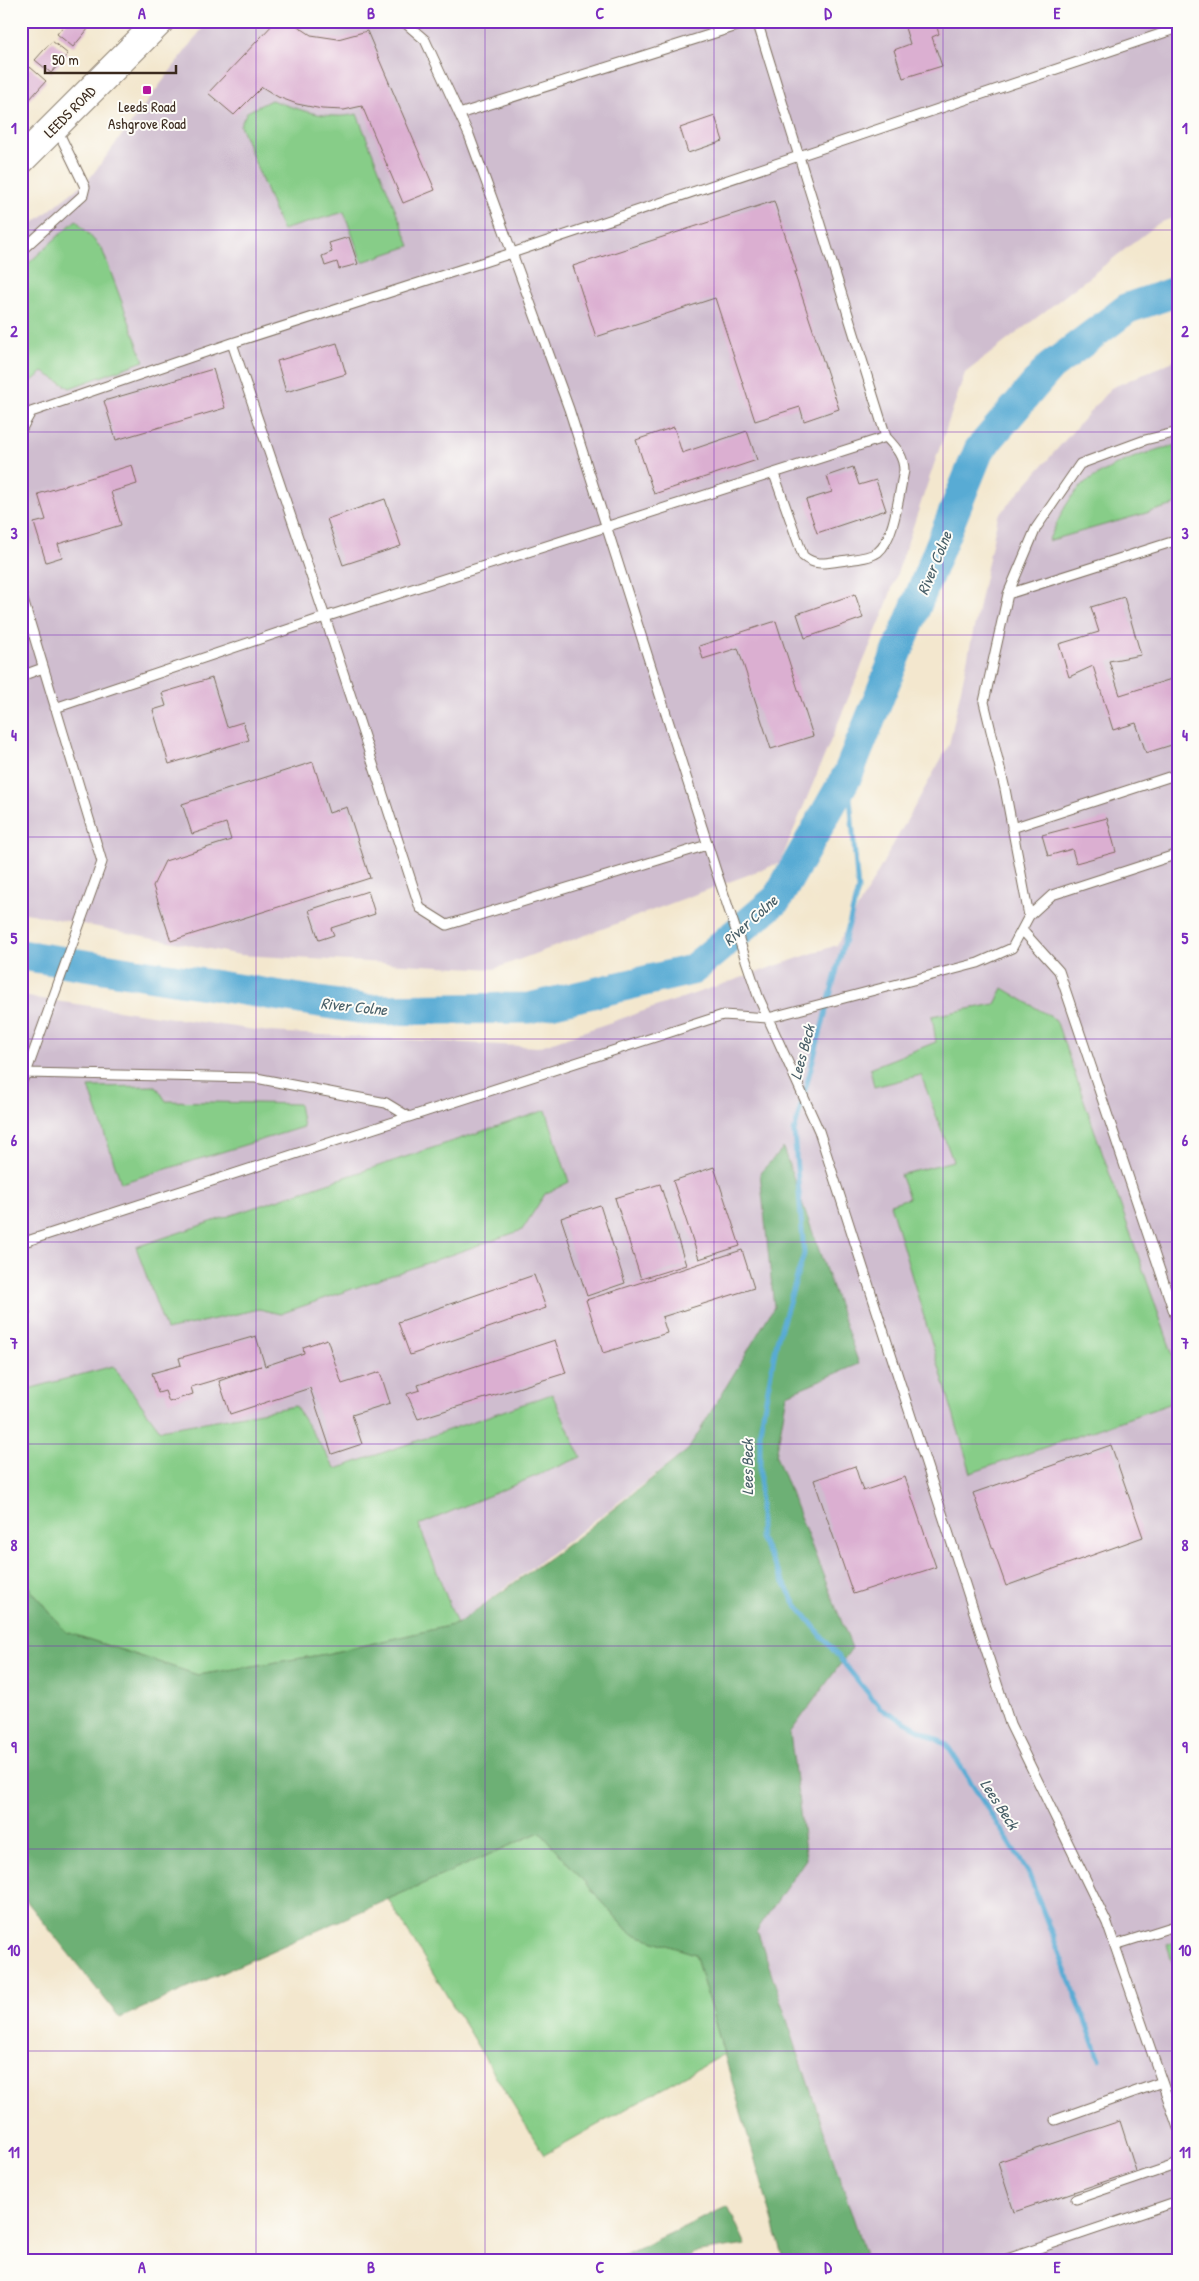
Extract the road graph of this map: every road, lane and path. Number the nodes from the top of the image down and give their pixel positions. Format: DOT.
graph roads {
  1 [pos="160,21"];
  2 [pos="404,21"];
  3 [pos="753,21"];
  4 [pos="757,21"];
  5 [pos="728,25"];
  6 [pos="1178,28"];
  7 [pos="459,114"];
  8 [pos="56,127"];
  9 [pos="799,156"];
  10 [pos="21,160"];
  11 [pos="21,251"];
  12 [pos="512,253"];
  13 [pos="232,343"];
  14 [pos="21,430"];
  15 [pos="1178,432"];
  16 [pos="886,437"];
  17 [pos="774,474"];
  18 [pos="607,528"];
  19 [pos="1178,540"];
  20 [pos="21,593"];
  21 [pos="1008,594"];
  22 [pos="325,617"];
  23 [pos="43,668"];
  24 [pos="21,676"];
  25 [pos="55,708"];
  26 [pos="1178,774"];
  27 [pos="1012,828"];
  28 [pos="707,845"];
  29 [pos="1178,854"];
  30 [pos="1029,916"];
  31 [pos="1022,930"];
  32 [pos="768,1018"];
  33 [pos="23,1072"];
  34 [pos="21,1083"];
  35 [pos="409,1117"];
  36 [pos="21,1243"];
  37 [pos="21,1303"];
  38 [pos="25,1313"];
  39 [pos="1178,1324"];
  40 [pos="1178,1925"];
  41 [pos="1115,1944"];
  42 [pos="1162,2082"];
  43 [pos="1055,2120"];
  44 [pos="1178,2128"];
  45 [pos="1178,2164"];
  46 [pos="1076,2199"];
  47 [pos="1178,2201"];
  48 [pos="1004,2260"];
  1 -- 8 [label="main road, LEEDS ROAD"];
  2 -- 7 [label="lane"];
  3 -- 5 [label="lane"];
  4 -- 9 [label="lane"];
  5 -- 7 [label="lane"];
  6 -- 9 [label="lane"];
  7 -- 12 [label="lane"];
  8 -- 10 [label="main road, LEEDS ROAD"];
  8 -- 11 [label="lane"];
  9 -- 12 [label="lane"];
  9 -- 16 [label="lane"];
  12 -- 13 [label="lane"];
  12 -- 18 [label="lane"];
  13 -- 14 [label="lane"];
  13 -- 22 [label="lane"];
  15 -- 21 [label="lane"];
  16 -- 17 [label="lane"];
  16 -- 17 [label="lane"];
  17 -- 18 [label="lane"];
  18 -- 22 [label="lane"];
  18 -- 28 [label="lane"];
  19 -- 21 [label="lane"];
  20 -- 23 [label="lane"];
  21 -- 27 [label="lane"];
  22 -- 25 [label="lane"];
  22 -- 28 [label="lane"];
  23 -- 24 [label="lane"];
  23 -- 25 [label="lane"];
  25 -- 33 [label="lane"];
  26 -- 27 [label="lane"];
  27 -- 30 [label="lane"];
  28 -- 32 [label="lane"];
  29 -- 30 [label="lane"];
  30 -- 31 [label="lane"];
  31 -- 32 [label="lane"];
  31 -- 39 [label="lane"];
  32 -- 35 [label="lane"];
  32 -- 41 [label="lane"];
  33 -- 34 [label="lane"];
  33 -- 35 [label="lane"];
  35 -- 36 [label="lane"];
  37 -- 38 [label="lane"];
  40 -- 41 [label="lane"];
  41 -- 42 [label="lane"];
  42 -- 43 [label="lane"];
  42 -- 44 [label="lane"];
  45 -- 46 [label="lane"];
  47 -- 48 [label="lane"];
}
